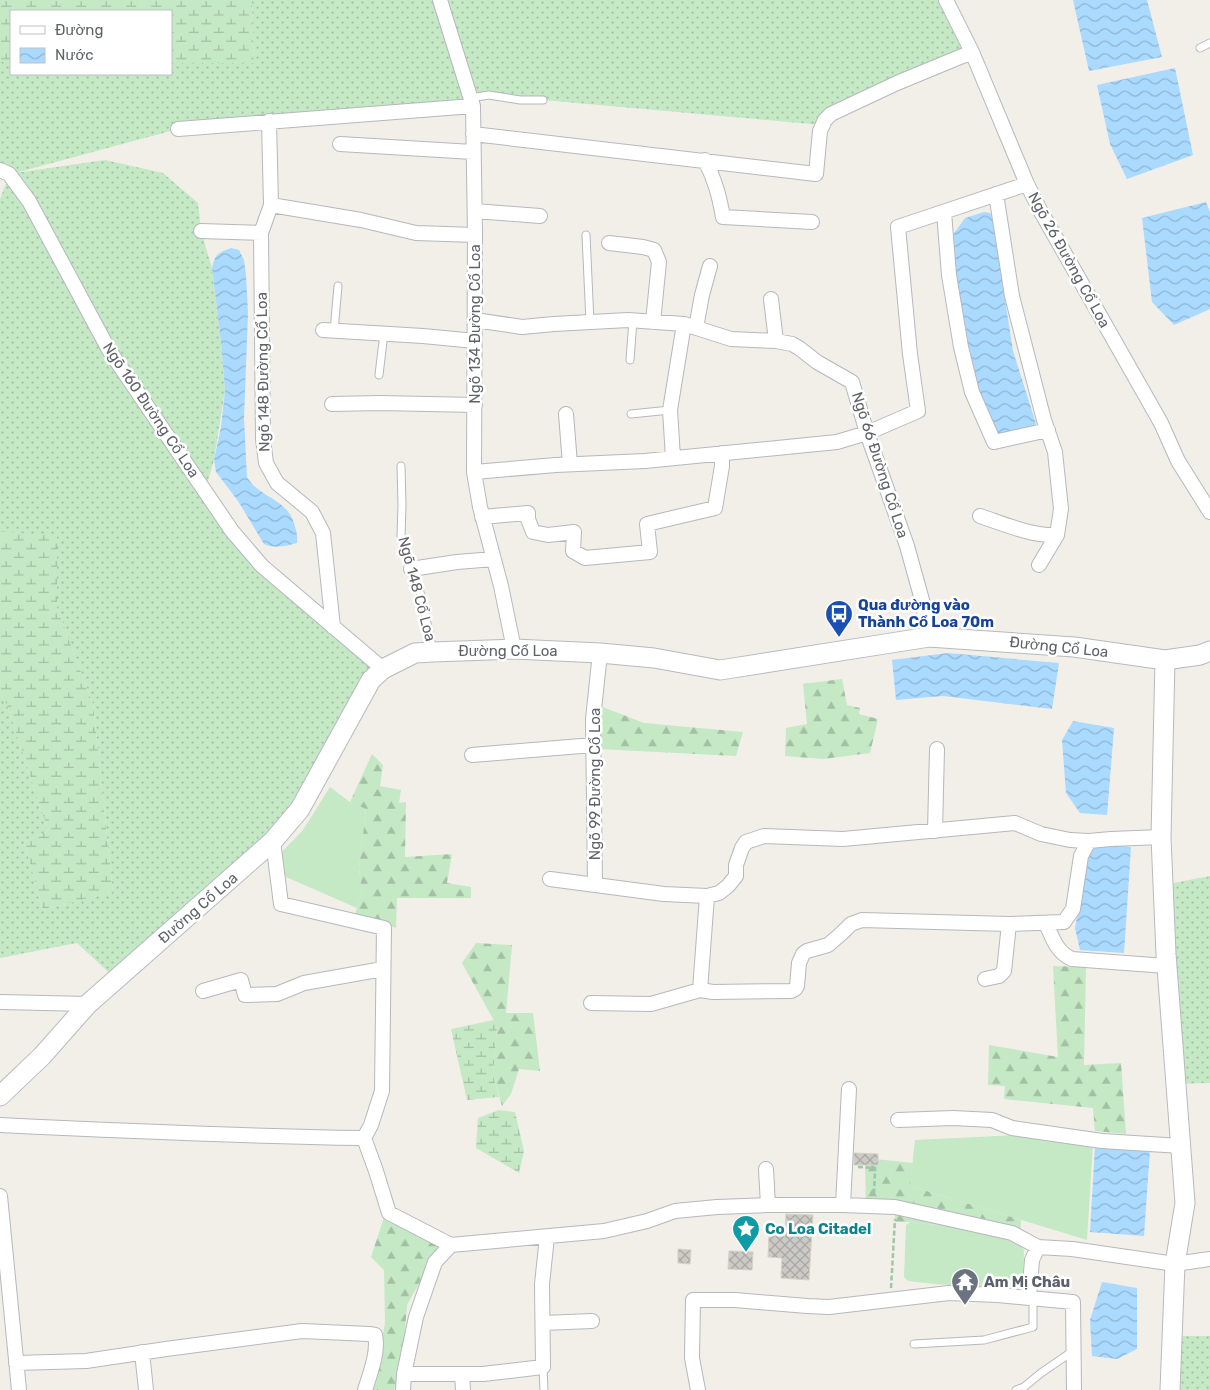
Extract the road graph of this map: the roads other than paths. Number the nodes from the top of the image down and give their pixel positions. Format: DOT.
graph roads {
  1 [pos="440,0"];
  2 [pos="946,0"];
  3 [pos="1210,43"];
  4 [pos="1200,48"];
  5 [pos="972,52"];
  6 [pos="543,100"];
  7 [pos="472,102"];
  8 [pos="269,121"];
  9 [pos="178,128"];
  10 [pos="473,134"];
  11 [pos="340,144"];
  12 [pos="473,152"];
  13 [pos="704,160"];
  14 [pos="0,170"];
  15 [pos="1027,184"];
  16 [pos="996,194"];
  17 [pos="270,205"];
  18 [pos="474,211"];
  19 [pos="944,212"];
  20 [pos="540,216"];
  21 [pos="812,222"];
  22 [pos="202,231"];
  23 [pos="261,233"];
  24 [pos="475,235"];
  25 [pos="586,235"];
  26 [pos="609,243"];
  27 [pos="710,266"];
  28 [pos="338,286"];
  29 [pos="771,299"];
  30 [pos="475,320"];
  31 [pos="633,320"];
  32 [pos="590,322"];
  33 [pos="653,322"];
  34 [pos="690,326"];
  35 [pos="329,331"];
  36 [pos="384,333"];
  37 [pos="475,341"];
  38 [pos="776,341"];
  39 [pos="630,360"];
  40 [pos="380,375"];
  41 [pos="332,404"];
  42 [pos="474,405"];
  43 [pos="670,410"];
  44 [pos="566,414"];
  45 [pos="631,414"];
  46 [pos="1048,430"];
  47 [pos="867,433"];
  48 [pos="722,453"];
  49 [pos="673,458"];
  50 [pos="570,464"];
  51 [pos="401,466"];
  52 [pos="474,472"];
  53 [pos="1210,512"];
  54 [pos="980,516"];
  55 [pos="482,517"];
  56 [pos="1057,535"];
  57 [pos="494,560"];
  58 [pos="1039,565"];
  59 [pos="411,569"];
  60 [pos="334,627"];
  61 [pos="929,637"];
  62 [pos="514,649"];
  63 [pos="1210,651"];
  64 [pos="433,652"];
  65 [pos="600,653"];
  66 [pos="1165,660"];
  67 [pos="383,669"];
  68 [pos="593,745"];
  69 [pos="937,749"];
  70 [pos="472,755"];
  71 [pos="935,831"];
  72 [pos="1161,837"];
  73 [pos="273,841"];
  74 [pos="1089,841"];
  75 [pos="550,879"];
  76 [pos="596,885"];
  77 [pos="707,896"];
  78 [pos="1009,924"];
  79 [pos="1046,924"];
  80 [pos="1166,966"];
  81 [pos="383,969"];
  82 [pos="985,979"];
  83 [pos="700,990"];
  84 [pos="203,991"];
  85 [pos="0,1002"];
  86 [pos="591,1003"];
  87 [pos="88,1004"];
  88 [pos="849,1089"];
  89 [pos="0,1096"];
  90 [pos="898,1120"];
  91 [pos="0,1125"];
  92 [pos="364,1138"];
  93 [pos="1181,1146"];
  94 [pos="766,1169"];
  95 [pos="0,1196"];
  96 [pos="768,1205"];
  97 [pos="843,1205"];
  98 [pos="547,1237"];
  99 [pos="451,1245"];
  100 [pos="1038,1248"];
  101 [pos="1210,1259"];
  102 [pos="1175,1264"];
  103 [pos="4,1289"];
  104 [pos="1031,1298"];
  105 [pos="592,1321"];
  106 [pos="542,1323"];
  107 [pos="914,1344"];
  108 [pos="1073,1350"];
  109 [pos="142,1352"];
  110 [pos="16,1363"];
  111 [pos="543,1367"];
  112 [pos="404,1374"];
  113 [pos="462,1374"];
  114 [pos="19,1390"];
  115 [pos="146,1390"];
  116 [pos="366,1390"];
  117 [pos="403,1390"];
  118 [pos="462,1390"];
  119 [pos="544,1390"];
  120 [pos="698,1390"];
  121 [pos="1016,1390"];
  122 [pos="1074,1390"];
  123 [pos="1170,1390"];
  1 -- 7 [label="street, Ngõ 134 Đường Cổ Loa"];
  2 -- 5 [label="street, Ngõ 26 Đường Cổ Loa"];
  3 -- 4 [label="lane"];
  5 -- 13 [label="street"];
  5 -- 15 [label="street, Ngõ 26 Đường Cổ Loa"];
  6 -- 7 [label="lane"];
  7 -- 8 [label="street"];
  7 -- 10 [label="street, Ngõ 134 Đường Cổ Loa"];
  8 -- 9 [label="street"];
  8 -- 17 [label="street, Ngõ 148 Đường Cổ Loa"];
  10 -- 12 [label="street, Ngõ 134 Đường Cổ Loa"];
  10 -- 13 [label="street"];
  11 -- 12 [label="street"];
  12 -- 18 [label="street, Ngõ 134 Đường Cổ Loa"];
  13 -- 21 [label="street"];
  14 -- 60 [label="street, Ngõ 160 Đường Cổ Loa"];
  15 -- 16 [label="street"];
  15 -- 53 [label="street, Ngõ 26 Đường Cổ Loa"];
  16 -- 19 [label="street"];
  16 -- 46 [label="street"];
  17 -- 23 [label="street, Ngõ 148 Đường Cổ Loa"];
  17 -- 24 [label="street"];
  18 -- 20 [label="street"];
  18 -- 24 [label="street, Ngõ 134 Đường Cổ Loa"];
  19 -- 46 [label="street"];
  19 -- 47 [label="street"];
  22 -- 23 [label="street"];
  23 -- 60 [label="street, Ngõ 148 Đường Cổ Loa"];
  24 -- 30 [label="street, Ngõ 134 Đường Cổ Loa"];
  25 -- 32 [label="lane"];
  26 -- 33 [label="street"];
  27 -- 34 [label="street"];
  28 -- 35 [label="lane"];
  29 -- 38 [label="street"];
  30 -- 32 [label="street, Ngõ 66 Đường Cổ Loa"];
  30 -- 37 [label="street, Ngõ 134 Đường Cổ Loa"];
  31 -- 32 [label="street, Ngõ 66 Đường Cổ Loa"];
  31 -- 33 [label="street, Ngõ 66 Đường Cổ Loa"];
  31 -- 39 [label="lane"];
  33 -- 34 [label="street, Ngõ 66 Đường Cổ Loa"];
  34 -- 38 [label="street, Ngõ 66 Đường Cổ Loa"];
  34 -- 43 [label="street"];
  35 -- 36 [label="street"];
  36 -- 37 [label="street"];
  36 -- 40 [label="lane"];
  37 -- 42 [label="street, Ngõ 134 Đường Cổ Loa"];
  38 -- 47 [label="street, Ngõ 66 Đường Cổ Loa"];
  41 -- 42 [label="street"];
  42 -- 52 [label="street, Ngõ 134 Đường Cổ Loa"];
  43 -- 45 [label="lane"];
  43 -- 49 [label="street"];
  44 -- 50 [label="street"];
  46 -- 56 [label="street"];
  47 -- 48 [label="street"];
  47 -- 61 [label="street, Ngõ 66 Đường Cổ Loa"];
  48 -- 49 [label="street"];
  48 -- 55 [label="street"];
  49 -- 50 [label="street"];
  50 -- 52 [label="street"];
  51 -- 59 [label="lane, Ngõ 148 Cổ Loa"];
  52 -- 55 [label="street, Ngõ 134 Đường Cổ Loa"];
  54 -- 56 [label="street"];
  55 -- 57 [label="street, Ngõ 134 Đường Cổ Loa"];
  56 -- 58 [label="street"];
  57 -- 59 [label="street"];
  57 -- 62 [label="street, Ngõ 134 Đường Cổ Loa"];
  59 -- 64 [label="lane, Ngõ 148 Cổ Loa"];
  60 -- 67 [label="street"];
  61 -- 65 [label="street, Đường Cổ Loa"];
  61 -- 66 [label="street, Đường Cổ Loa"];
  62 -- 64 [label="street, Đường Cổ Loa"];
  62 -- 65 [label="street, Đường Cổ Loa"];
  63 -- 66 [label="street, Đường Cổ Loa"];
  64 -- 67 [label="street, Đường Cổ Loa"];
  65 -- 68 [label="street, Ngõ 99 Đường Cổ Loa"];
  66 -- 72 [label="street"];
  67 -- 73 [label="street, Đường Cổ Loa"];
  68 -- 70 [label="street"];
  68 -- 76 [label="street, Ngõ 99 Đường Cổ Loa"];
  69 -- 71 [label="street"];
  71 -- 74 [label="street"];
  71 -- 77 [label="street"];
  72 -- 74 [label="street"];
  72 -- 80 [label="street"];
  73 -- 81 [label="street"];
  73 -- 87 [label="street, Đường Cổ Loa"];
  74 -- 79 [label="street"];
  75 -- 76 [label="street"];
  76 -- 77 [label="street"];
  77 -- 83 [label="street"];
  78 -- 79 [label="street"];
  78 -- 82 [label="street"];
  78 -- 83 [label="street"];
  79 -- 80 [label="street"];
  80 -- 93 [label="street"];
  81 -- 84 [label="street"];
  81 -- 92 [label="street"];
  83 -- 86 [label="street"];
  85 -- 87 [label="street"];
  87 -- 89 [label="street, Đường Cổ Loa"];
  88 -- 97 [label="street"];
  90 -- 93 [label="street"];
  91 -- 92 [label="street"];
  92 -- 99 [label="street"];
  93 -- 102 [label="street"];
  94 -- 96 [label="street"];
  95 -- 103 [label="street"];
  96 -- 97 [label="street"];
  96 -- 98 [label="street"];
  97 -- 100 [label="street"];
  98 -- 99 [label="street"];
  98 -- 106 [label="street"];
  99 -- 112 [label="street"];
  100 -- 102 [label="street"];
  100 -- 104 [label="street"];
  101 -- 102 [label="street"];
  102 -- 123 [label="street"];
  103 -- 110 [label="street"];
  104 -- 107 [label="lane"];
  104 -- 108 [label="street"];
  104 -- 120 [label="street"];
  105 -- 106 [label="street"];
  106 -- 111 [label="street"];
  108 -- 121 [label="lane"];
  108 -- 122 [label="street"];
  109 -- 110 [label="street"];
  109 -- 115 [label="street"];
  109 -- 116 [label="street"];
  110 -- 114 [label="street"];
  111 -- 113 [label="street"];
  111 -- 119 [label="lane"];
  112 -- 113 [label="street"];
  112 -- 117 [label="street"];
  113 -- 118 [label="street"];
}
